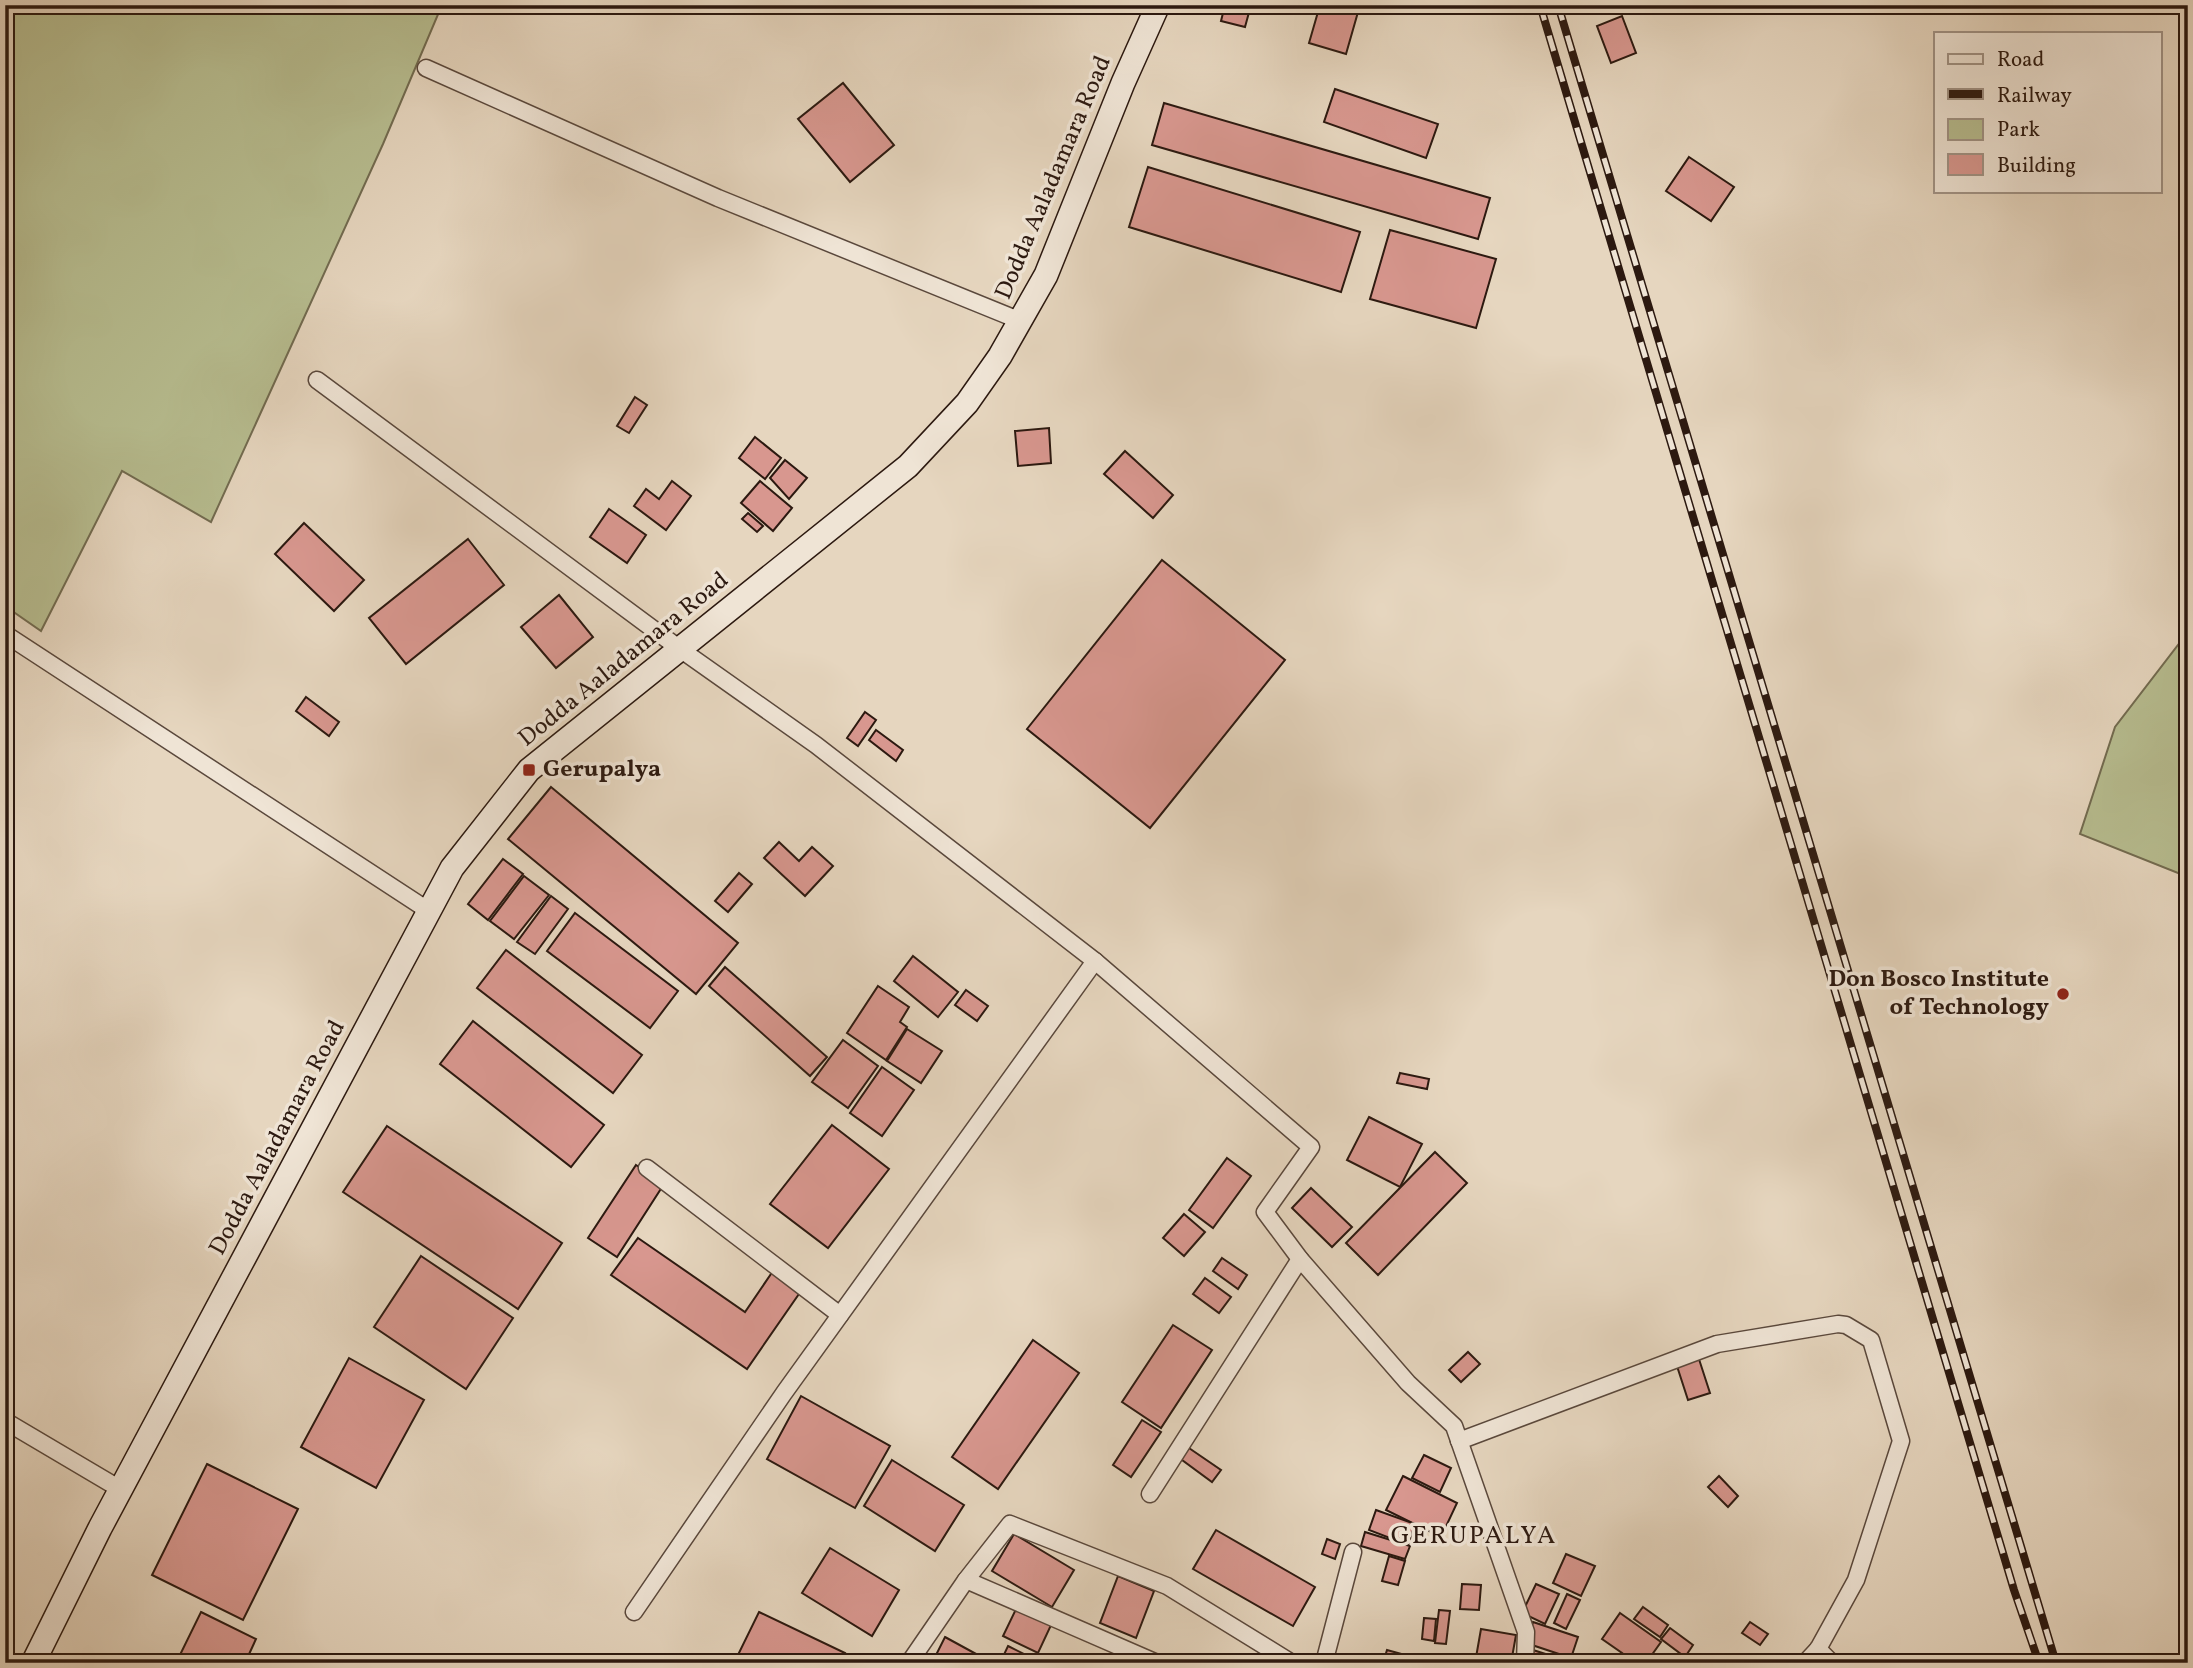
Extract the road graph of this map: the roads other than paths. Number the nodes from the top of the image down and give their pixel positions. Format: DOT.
graph roads {
  1 [pos="1158,5"];
  2 [pos="426,68"];
  3 [pos="1021,321"];
  4 [pos="317,380"];
  5 [pos="5,634"];
  6 [pos="680,649"];
  7 [pos="429,911"];
  8 [pos="1095,961"];
  9 [pos="647,1168"];
  10 [pos="1300,1259"];
  11 [pos="840,1315"];
  12 [pos="5,1422"];
  13 [pos="1459,1441"];
  14 [pos="120,1489"];
  15 [pos="1150,1494"];
  16 [pos="1353,1552"];
  17 [pos="966,1580"];
  18 [pos="634,1612"];
  19 [pos="1818,1649"];
  20 [pos="33,1663"];
  21 [pos="909,1663"];
  22 [pos="1157,1663"];
  23 [pos="1292,1663"];
  24 [pos="1324,1663"];
  25 [pos="1525,1663"];
  26 [pos="1805,1663"];
  27 [pos="1832,1663"];
  1 -- 3 [label="main road, Dodda Aaladamara Road"];
  2 -- 3 [label="street"];
  3 -- 6 [label="main road, Dodda Aaladamara Road"];
  4 -- 6 [label="street"];
  5 -- 7 [label="street"];
  6 -- 7 [label="main road, Dodda Aaladamara Road"];
  6 -- 8 [label="street"];
  7 -- 14 [label="main road, Dodda Aaladamara Road"];
  8 -- 10 [label="street"];
  8 -- 11 [label="street"];
  9 -- 11 [label="street"];
  10 -- 13 [label="street"];
  10 -- 15 [label="street"];
  11 -- 18 [label="street"];
  12 -- 14 [label="street"];
  13 -- 19 [label="street"];
  13 -- 25 [label="street"];
  14 -- 20 [label="main road, Dodda Aaladamara Road"];
  16 -- 24 [label="street"];
  17 -- 21 [label="street"];
  17 -- 22 [label="street"];
  17 -- 23 [label="street"];
  19 -- 26 [label="street"];
  19 -- 27 [label="street"];
}
